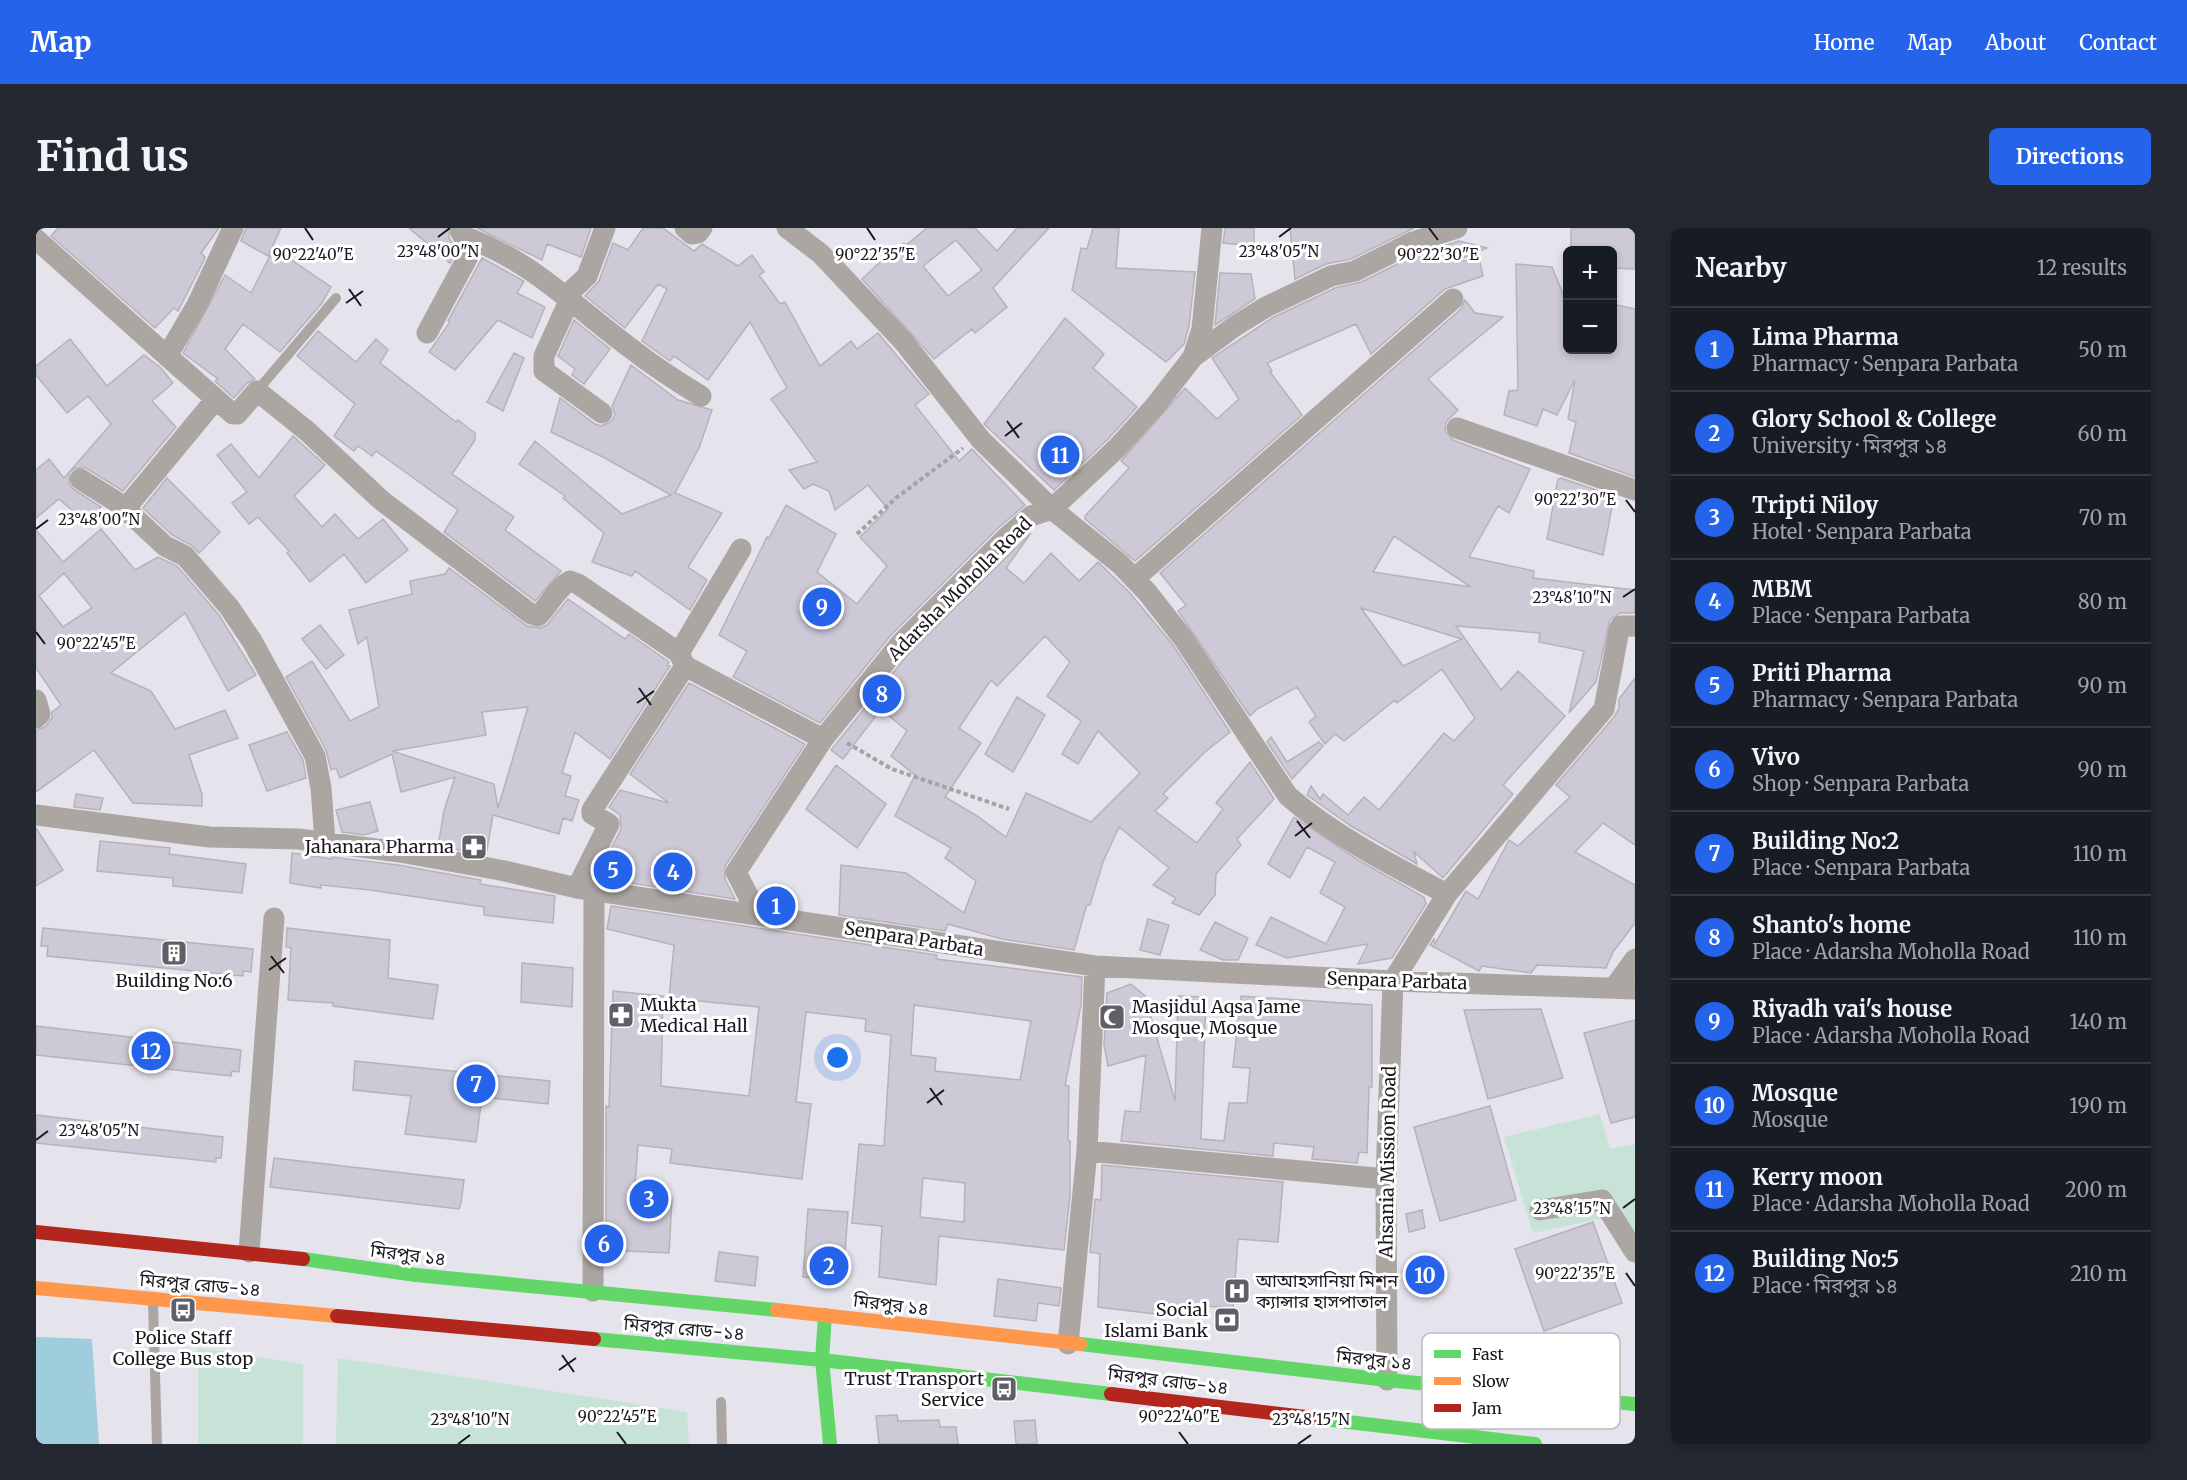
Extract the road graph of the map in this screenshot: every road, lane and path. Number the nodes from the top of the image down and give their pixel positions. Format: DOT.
graph roads {
  1 [pos="41,228"];
  2 [pos="233,228"];
  3 [pos="605,228"];
  4 [pos="685,228"];
  5 [pos="702,228"];
  6 [pos="787,228"];
  7 [pos="1212,228"];
  8 [pos="1457,228"];
  9 [pos="460,232"];
  10 [pos="36,234"];
  11 [pos="36,239"];
  12 [pos="336,298"];
  13 [pos="568,298"];
  14 [pos="1453,299"];
  15 [pos="427,333"];
  16 [pos="167,356"];
  17 [pos="1192,357"];
  18 [pos="257,391"];
  19 [pos="701,396"];
  20 [pos="216,399"];
  21 [pos="602,413"];
  22 [pos="1457,428"];
  23 [pos="978,436"];
  24 [pos="80,479"];
  25 [pos="1635,490"];
  26 [pos="125,509"];
  27 [pos="1052,509"];
  28 [pos="857,534"];
  29 [pos="741,549"];
  30 [pos="1134,579"];
  31 [pos="1635,626"];
  32 [pos="682,659"];
  33 [pos="36,700"];
  34 [pos="36,718"];
  35 [pos="826,736"];
  36 [pos="1009,809"];
  37 [pos="36,815"];
  38 [pos="325,842"];
  39 [pos="586,889"];
  40 [pos="1447,894"];
  41 [pos="758,915"];
  42 [pos="274,918"];
  43 [pos="1635,959"];
  44 [pos="1095,966"];
  45 [pos="1393,981"];
  46 [pos="1614,988"];
  47 [pos="1635,989"];
  48 [pos="1087,1151"];
  49 [pos="1386,1179"];
  50 [pos="1540,1210"];
  51 [pos="36,1232"];
  52 [pos="249,1251"];
  53 [pos="1635,1252"];
  54 [pos="36,1288"];
  55 [pos="593,1291"];
  56 [pos="153,1299"];
  57 [pos="825,1315"];
  58 [pos="1068,1344"];
  59 [pos="822,1360"];
  60 [pos="1387,1380"];
  61 [pos="1422,1383"];
  62 [pos="721,1402"];
  63 [pos="1620,1403"];
  64 [pos="1635,1404"];
  65 [pos="157,1444"];
  66 [pos="722,1444"];
  67 [pos="830,1444"];
  68 [pos="1535,1444"];
  1 -- 10 [label="street"];
  2 -- 16 [label="street"];
  3 -- 13 [label="street"];
  4 -- 5 [label="street"];
  6 -- 23 [label="street"];
  7 -- 17 [label="street"];
  8 -- 17 [label="street, Adarsha Moholla Road"];
  9 -- 13 [label="street"];
  9 -- 15 [label="street"];
  11 -- 16 [label="street"];
  12 -- 18 [label="lane"];
  13 -- 19 [label="street"];
  13 -- 21 [label="street"];
  14 -- 30 [label="street"];
  16 -- 20 [label="street"];
  17 -- 27 [label="street, Adarsha Moholla Road"];
  18 -- 20 [label="street"];
  18 -- 32 [label="street"];
  20 -- 26 [label="street"];
  22 -- 25 [label="street"];
  23 -- 27 [label="street"];
  23 -- 28 [label="path"];
  24 -- 26 [label="street"];
  26 -- 38 [label="street"];
  27 -- 30 [label="street"];
  27 -- 35 [label="street, Adarsha Moholla Road"];
  29 -- 32 [label="street"];
  30 -- 40 [label="street"];
  31 -- 40 [label="street"];
  32 -- 35 [label="street"];
  32 -- 39 [label="street"];
  33 -- 34 [label="street"];
  35 -- 36 [label="path"];
  35 -- 41 [label="street, Adarsha Moholla Road"];
  37 -- 38 [label="street, Senpara Parbata"];
  38 -- 39 [label="street, Senpara Parbata"];
  39 -- 41 [label="street, Senpara Parbata"];
  39 -- 55 [label="street"];
  40 -- 45 [label="street"];
  41 -- 44 [label="street, Senpara Parbata"];
  42 -- 52 [label="street"];
  43 -- 46 [label="street"];
  44 -- 45 [label="street, Senpara Parbata"];
  44 -- 48 [label="street"];
  45 -- 46 [label="street, Senpara Parbata"];
  45 -- 49 [label="street, Ahsania Mission Road"];
  46 -- 47 [label="street, Senpara Parbata"];
  48 -- 49 [label="street"];
  48 -- 58 [label="street"];
  49 -- 60 [label="street, Ahsania Mission Road"];
  50 -- 53 [label="street"];
  51 -- 52 [label="main road, মিরপুর ১৪"];
  52 -- 55 [label="main road, মিরপুর ১৪"];
  54 -- 56 [label="main road, মিরপুর রোড-১৪"];
  55 -- 57 [label="main road, মিরপুর ১৪"];
  56 -- 59 [label="main road, মিরপুর রোড-১৪"];
  56 -- 65 [label="lane"];
  57 -- 58 [label="main road, মিরপুর ১৪"];
  57 -- 59 [label="main road"];
  58 -- 60 [label="main road, মিরপুর ১৪"];
  59 -- 67 [label="main road"];
  59 -- 68 [label="main road, মিরপুর রোড-১৪"];
  60 -- 61 [label="main road, মিরপুর ১৪"];
  62 -- 66 [label="lane"];
  63 -- 64 [label="main road, মিরপুর ১৪"];
}
